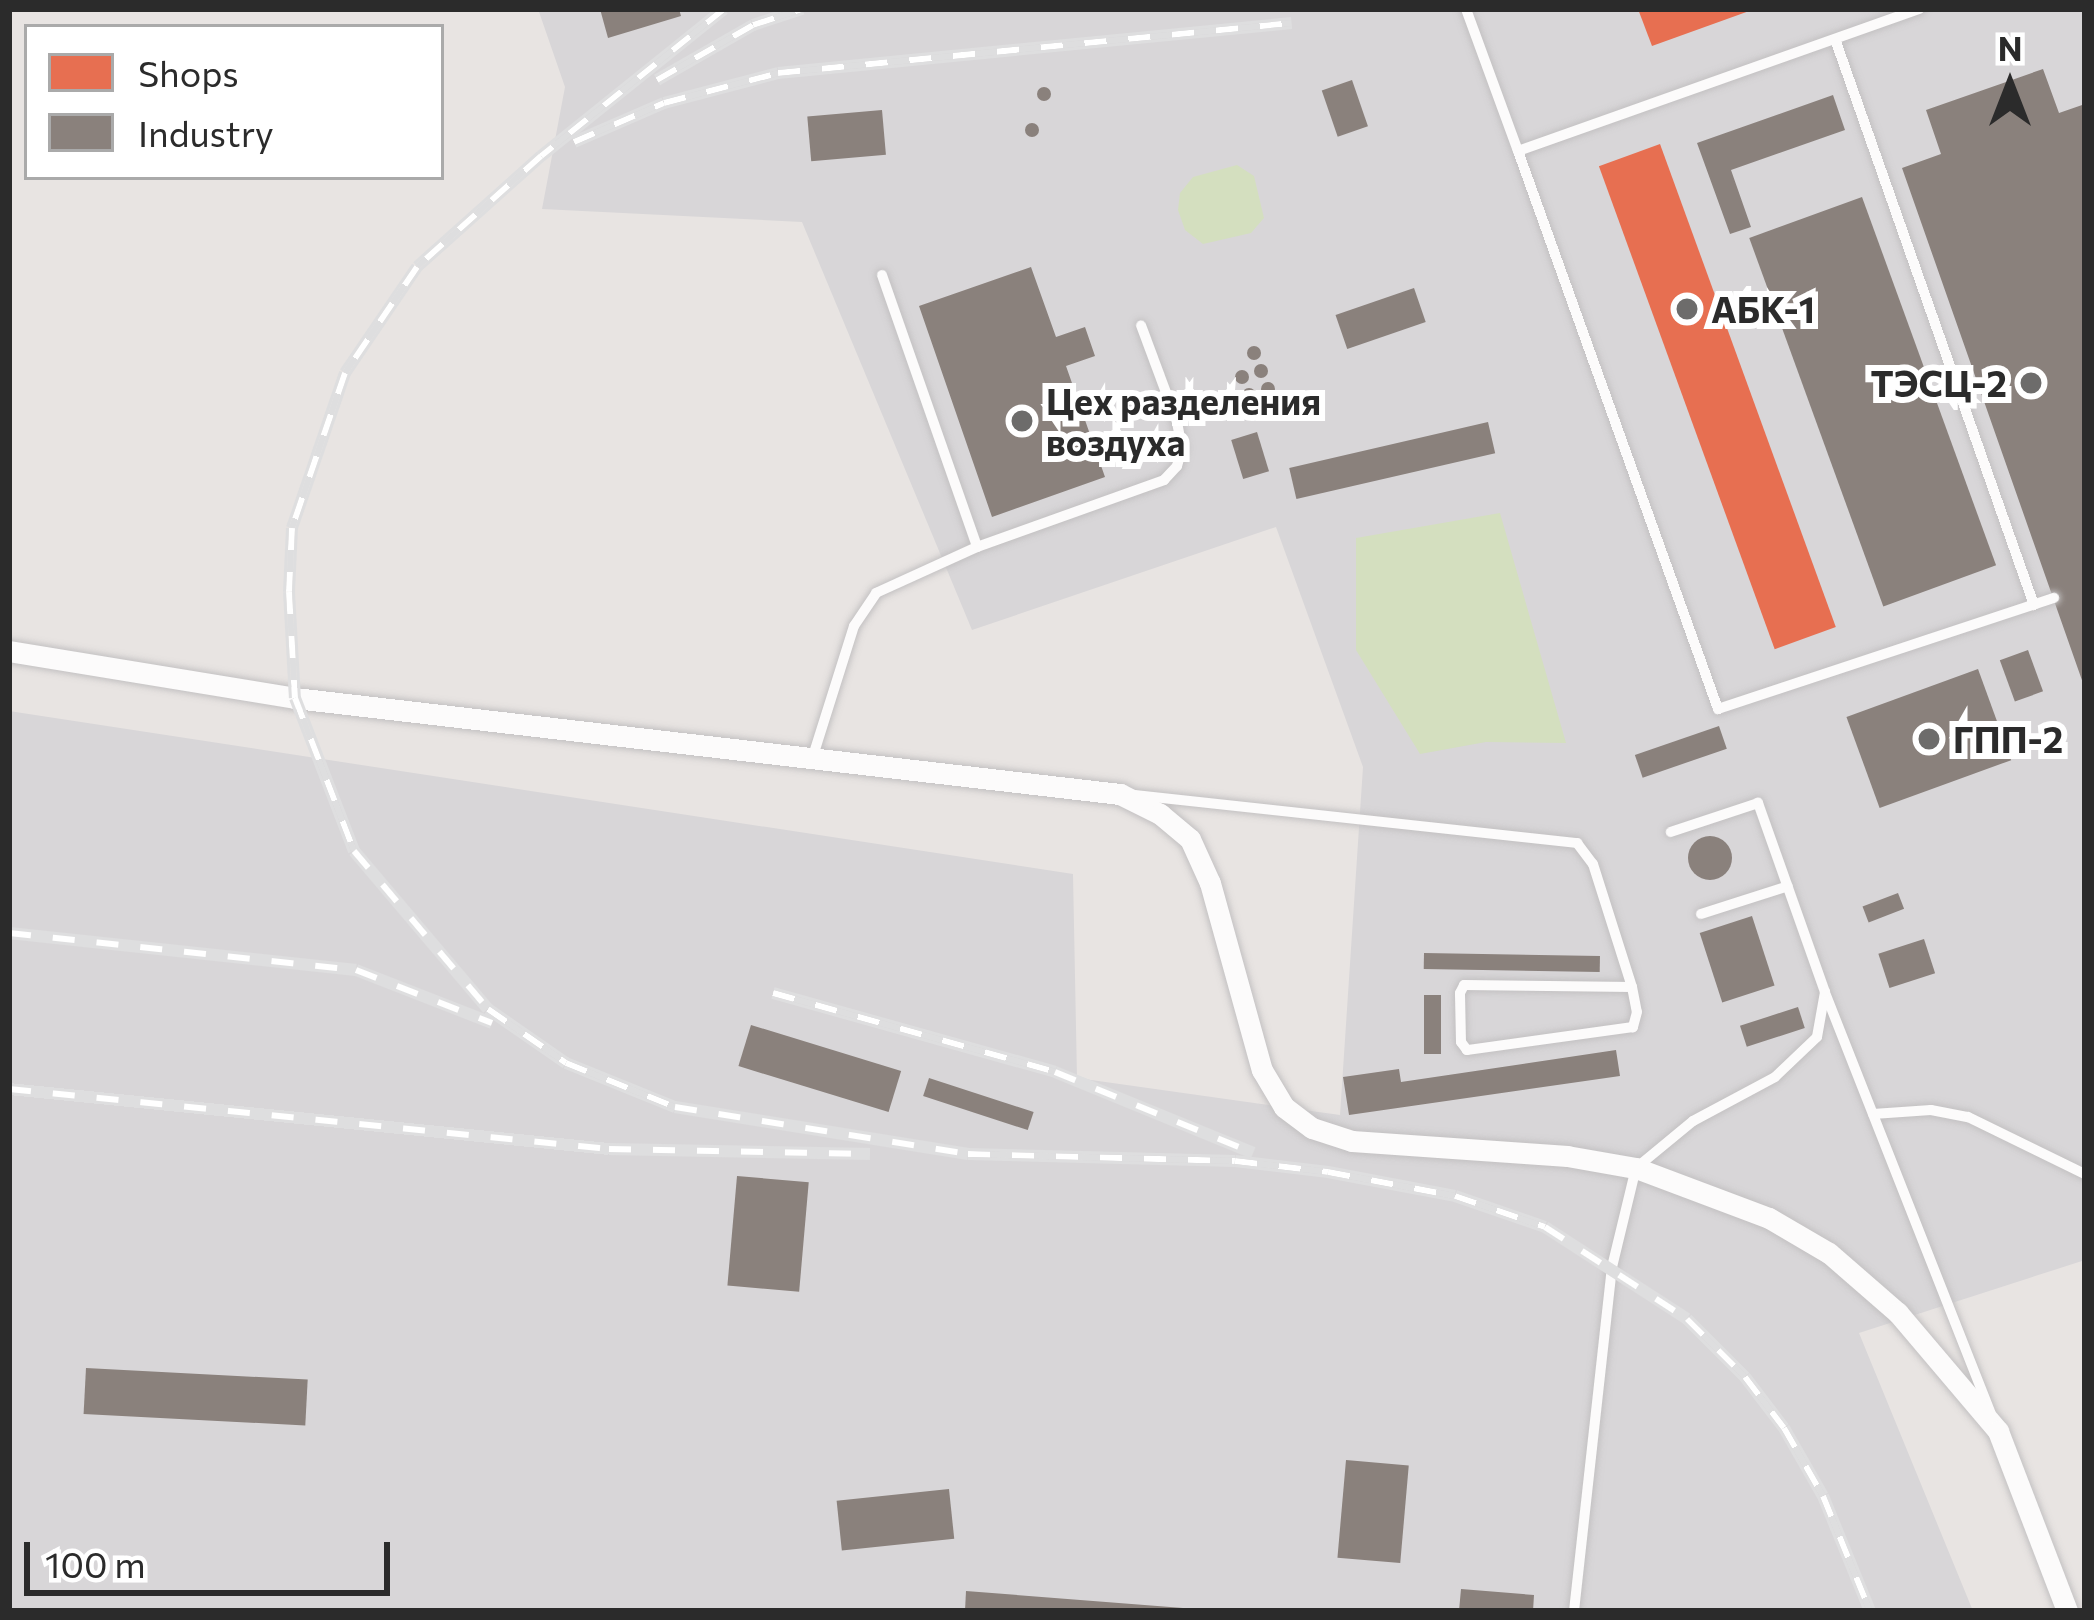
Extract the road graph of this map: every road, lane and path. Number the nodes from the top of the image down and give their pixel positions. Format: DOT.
graph roads {
  1 [pos="1466,9"];
  2 [pos="1920,9"];
  3 [pos="1835,38"];
  4 [pos="1518,151"];
  5 [pos="882,274"];
  6 [pos="1141,325"];
  7 [pos="976,547"];
  8 [pos="2054,598"];
  9 [pos="2034,605"];
  10 [pos="9,651"];
  11 [pos="813,755"];
  12 [pos="1120,794"];
  13 [pos="1672,832"];
  14 [pos="1788,886"];
  15 [pos="1701,914"];
  16 [pos="1632,988"];
  17 [pos="1825,992"];
  18 [pos="1873,1114"];
  19 [pos="1636,1168"];
  20 [pos="2085,1174"];
  21 [pos="1999,1431"];
  22 [pos="1574,1611"];
  23 [pos="2067,1611"];
  1 -- 4 [label="lane"];
  2 -- 3 [label="lane"];
  3 -- 4 [label="lane"];
  3 -- 9 [label="lane"];
  4 -- 9 [label="lane"];
  5 -- 7 [label="lane"];
  6 -- 7 [label="lane"];
  7 -- 11 [label="lane"];
  8 -- 9 [label="lane"];
  10 -- 11 [label="street"];
  11 -- 12 [label="street"];
  12 -- 16 [label="lane"];
  12 -- 19 [label="street"];
  13 -- 14 [label="lane"];
  14 -- 15 [label="lane"];
  14 -- 17 [label="lane"];
  16 -- 16 [label="lane"];
  17 -- 18 [label="lane"];
  17 -- 19 [label="lane"];
  18 -- 20 [label="lane"];
  18 -- 21 [label="lane"];
  19 -- 21 [label="street"];
  19 -- 22 [label="lane"];
  21 -- 23 [label="street"];
}
